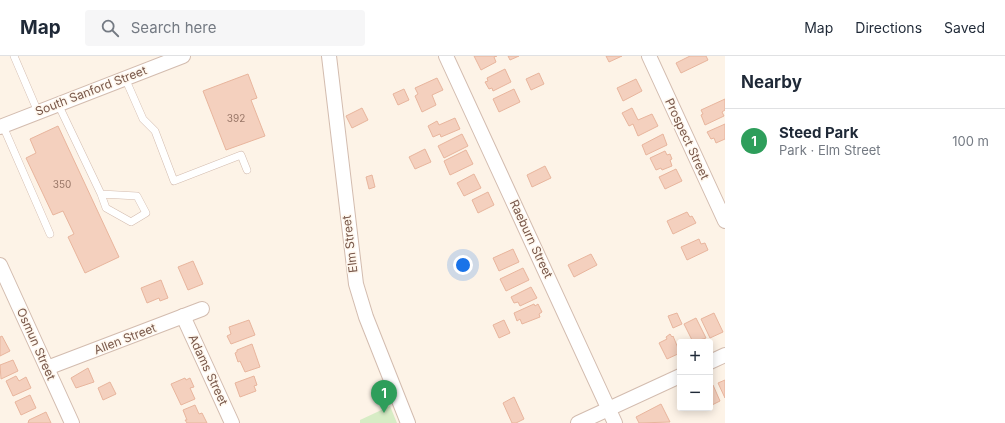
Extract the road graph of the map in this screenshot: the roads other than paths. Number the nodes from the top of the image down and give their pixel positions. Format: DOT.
graph roads {
  1 [pos="14,56"];
  2 [pos="183,56"];
  3 [pos="329,56"];
  4 [pos="446,56"];
  5 [pos="649,56"];
  6 [pos="125,78"];
  7 [pos="58,104"];
  8 [pos="38,112"];
  9 [pos="1,126"];
  10 [pos="246,170"];
  11 [pos="101,194"];
  12 [pos="725,221"];
  13 [pos="50,234"];
  14 [pos="0,264"];
  15 [pos="202,309"];
  16 [pos="183,316"];
  17 [pos="725,355"];
  18 [pos="713,361"];
  19 [pos="47,368"];
  20 [pos="677,377"];
  21 [pos="609,409"];
  22 [pos="72,423"];
  23 [pos="232,423"];
  24 [pos="408,423"];
  25 [pos="578,423"];
  26 [pos="615,423"];
  1 -- 8 [label="lane"];
  2 -- 6 [label="street, South Sanford Street"];
  3 -- 24 [label="street, Elm Street"];
  4 -- 21 [label="street, Raeburn Street"];
  5 -- 12 [label="street, Prospect Street"];
  6 -- 7 [label="street, South Sanford Street"];
  6 -- 10 [label="lane"];
  7 -- 8 [label="street, South Sanford Street"];
  7 -- 11 [label="lane"];
  8 -- 9 [label="street, South Sanford Street"];
  9 -- 13 [label="lane"];
  11 -- 11 [label="lane"];
  14 -- 19 [label="street, Osmun Street"];
  15 -- 16 [label="street, Allen Street"];
  16 -- 19 [label="street, Allen Street"];
  16 -- 23 [label="street, Adams Street"];
  17 -- 18 [label="street"];
  19 -- 22 [label="street, Osmun Street"];
  20 -- 21 [label="street"];
  21 -- 25 [label="street"];
  21 -- 26 [label="street, Raeburn Street"];
}
